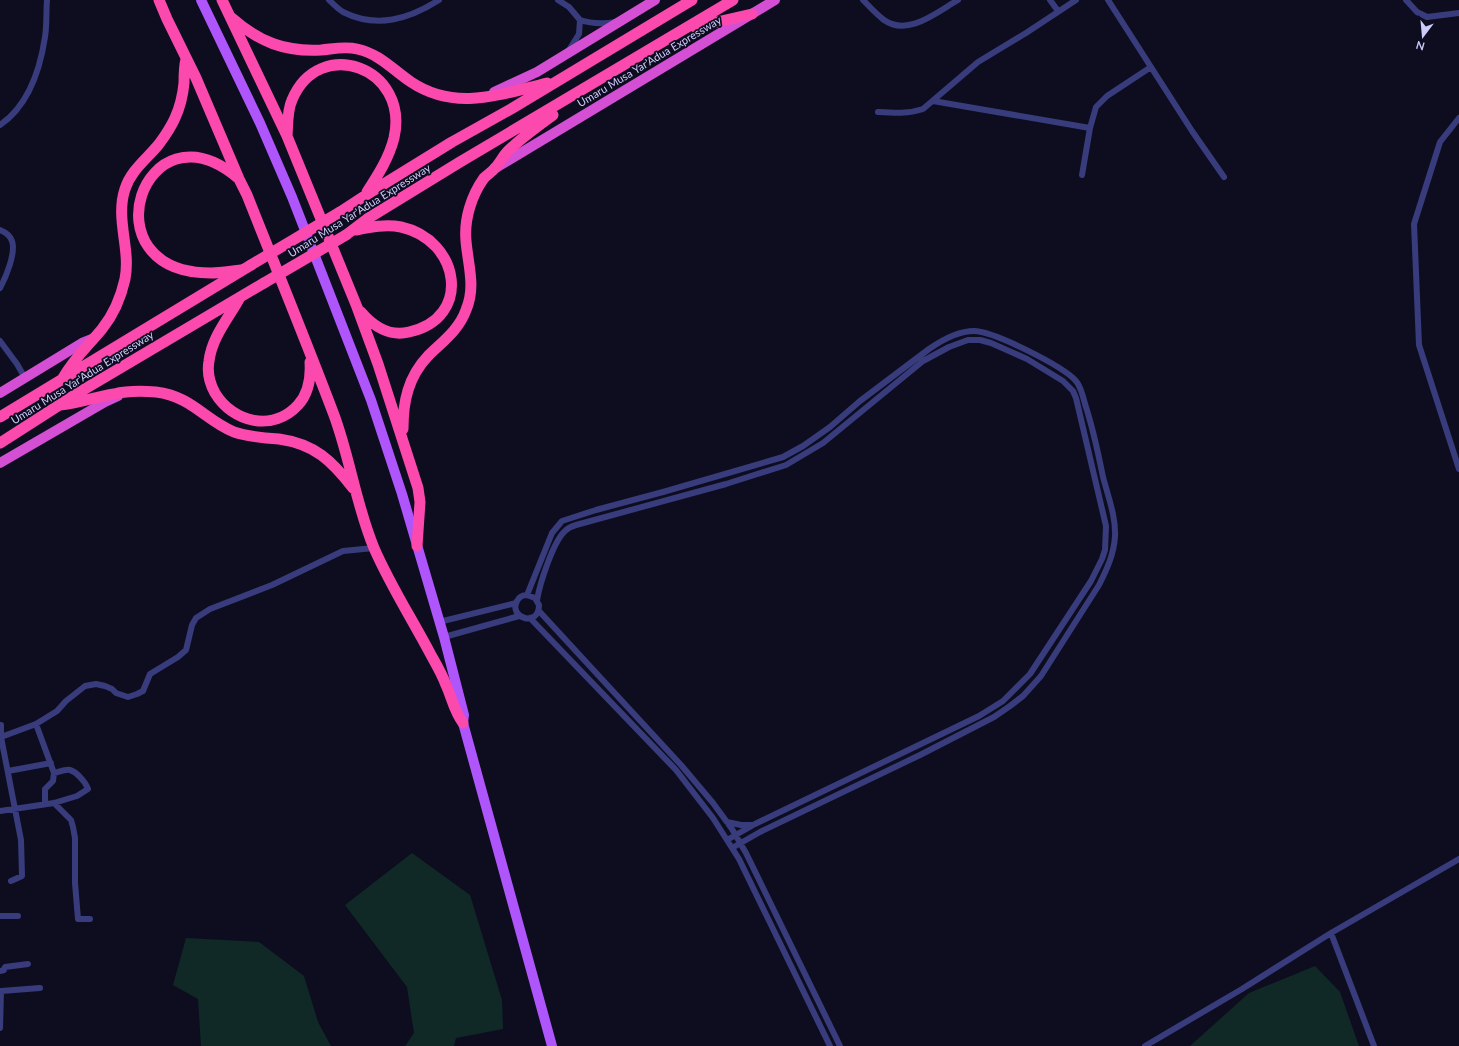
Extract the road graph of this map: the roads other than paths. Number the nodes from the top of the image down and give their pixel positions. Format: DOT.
graph roads {
  1 [pos="47,0"];
  2 [pos="159,0"];
  3 [pos="201,0"];
  4 [pos="222,0"];
  5 [pos="329,0"];
  6 [pos="439,0"];
  7 [pos="558,0"];
  8 [pos="655,0"];
  9 [pos="683,0"];
  10 [pos="692,0"];
  11 [pos="733,0"];
  12 [pos="775,0"];
  13 [pos="863,0"];
  14 [pos="958,0"];
  15 [pos="1050,0"];
  16 [pos="1076,0"];
  17 [pos="1108,0"];
  18 [pos="1406,0"];
  19 [pos="1058,11"];
  20 [pos="671,12"];
  21 [pos="1459,13"];
  22 [pos="752,14"];
  23 [pos="230,16"];
  24 [pos="580,20"];
  25 [pos="619,22"];
  26 [pos="686,29"];
  27 [pos="567,53"];
  28 [pos="186,59"];
  29 [pos="1151,67"];
  30 [pos="557,81"];
  31 [pos="572,97"];
  32 [pos="469,98"];
  33 [pos="933,101"];
  34 [pos="878,112"];
  35 [pos="1459,118"];
  36 [pos="0,125"];
  37 [pos="1090,128"];
  38 [pos="287,136"];
  39 [pos="494,169"];
  40 [pos="1082,176"];
  41 [pos="1224,177"];
  42 [pos="239,179"];
  43 [pos="366,195"];
  44 [pos="0,230"];
  45 [pos="350,233"];
  46 [pos="248,267"];
  47 [pos="0,288"];
  48 [pos="240,297"];
  49 [pos="357,307"];
  50 [pos="955,335"];
  51 [pos="92,339"];
  52 [pos="0,341"];
  53 [pos="959,343"];
  54 [pos="310,355"];
  55 [pos="25,378"];
  56 [pos="63,378"];
  57 [pos="129,393"];
  58 [pos="0,394"];
  59 [pos="60,405"];
  60 [pos="0,417"];
  61 [pos="402,437"];
  62 [pos="0,443"];
  63 [pos="0,463"];
  64 [pos="1459,469"];
  65 [pos="724,475"];
  66 [pos="726,484"];
  67 [pos="356,490"];
  68 [pos="663,492"];
  69 [pos="665,501"];
  70 [pos="596,510"];
  71 [pos="598,519"];
  72 [pos="417,546"];
  73 [pos="374,548"];
  74 [pos="527,595"];
  75 [pos="537,600"];
  76 [pos="516,603"];
  77 [pos="539,611"];
  78 [pos="519,616"];
  79 [pos="530,618"];
  80 [pos="439,622"];
  81 [pos="444,637"];
  82 [pos="593,670"];
  83 [pos="587,676"];
  84 [pos="463,723"];
  85 [pos="36,724"];
  86 [pos="1,725"];
  87 [pos="1,737"];
  88 [pos="51,763"];
  89 [pos="8,770"];
  90 [pos="54,773"];
  91 [pos="54,803"];
  92 [pos="45,804"];
  93 [pos="15,810"];
  94 [pos="0,812"];
  95 [pos="726,822"];
  96 [pos="755,824"];
  97 [pos="735,835"];
  98 [pos="753,836"];
  99 [pos="727,840"];
  100 [pos="740,843"];
  101 [pos="732,848"];
  102 [pos="746,853"];
  103 [pos="1459,859"];
  104 [pos="11,881"];
  105 [pos="0,916"];
  106 [pos="18,916"];
  107 [pos="90,919"];
  108 [pos="1331,933"];
  109 [pos="28,964"];
  110 [pos="0,971"];
  111 [pos="40,988"];
  112 [pos="0,1028"];
  113 [pos="552,1046"];
  114 [pos="830,1046"];
  115 [pos="840,1046"];
  116 [pos="1145,1046"];
  117 [pos="1374,1046"];
  1 -- 36 [label="street"];
  2 -- 28 [label="highway"];
  3 -- 72 [label="main road"];
  4 -- 23 [label="highway"];
  5 -- 6 [label="street"];
  7 -- 24 [label="street"];
  8 -- 25 [label="highway"];
  9 -- 20 [label="highway"];
  10 -- 20 [label="highway, Umaru Musa Yar'Adua Expressway"];
  11 -- 26 [label="highway, Umaru Musa Yar'Adua Expressway"];
  12 -- 22 [label="highway, Umaru Musa Yar'Adua Expressway"];
  13 -- 14 [label="street"];
  15 -- 19 [label="street"];
  16 -- 19 [label="street"];
  17 -- 29 [label="street"];
  18 -- 21 [label="street"];
  19 -- 33 [label="street"];
  20 -- 30 [label="highway, Umaru Musa Yar'Adua Expressway"];
  22 -- 26 [label="highway"];
  22 -- 39 [label="highway, Umaru Musa Yar'Adua Expressway"];
  23 -- 32 [label="highway"];
  23 -- 38 [label="highway"];
  24 -- 25 [label="street"];
  24 -- 27 [label="street"];
  25 -- 27 [label="highway"];
  26 -- 31 [label="highway, Umaru Musa Yar'Adua Expressway"];
  27 -- 32 [label="highway"];
  28 -- 42 [label="highway"];
  28 -- 51 [label="highway"];
  29 -- 37 [label="street"];
  29 -- 41 [label="street"];
  30 -- 32 [label="highway"];
  30 -- 43 [label="highway, Umaru Musa Yar'Adua Expressway"];
  31 -- 39 [label="highway"];
  31 -- 45 [label="highway, Umaru Musa Yar'Adua Expressway"];
  33 -- 34 [label="street"];
  33 -- 37 [label="street"];
  35 -- 64 [label="street"];
  37 -- 40 [label="street"];
  38 -- 43 [label="highway"];
  38 -- 49 [label="highway"];
  39 -- 61 [label="highway"];
  42 -- 46 [label="highway"];
  42 -- 54 [label="highway"];
  43 -- 46 [label="highway, Umaru Musa Yar'Adua Expressway, bridge"];
  44 -- 47 [label="street"];
  45 -- 48 [label="highway, Umaru Musa Yar'Adua Expressway, bridge"];
  45 -- 49 [label="highway"];
  46 -- 56 [label="highway, Umaru Musa Yar'Adua Expressway"];
  48 -- 54 [label="highway"];
  48 -- 59 [label="highway, Umaru Musa Yar'Adua Expressway"];
  49 -- 61 [label="highway"];
  50 -- 53 [label="street"];
  50 -- 65 [label="street"];
  50 -- 98 [label="street"];
  51 -- 55 [label="highway"];
  51 -- 56 [label="highway"];
  52 -- 55 [label="street"];
  53 -- 66 [label="street"];
  53 -- 96 [label="street"];
  54 -- 67 [label="highway"];
  55 -- 58 [label="highway"];
  56 -- 60 [label="highway, Umaru Musa Yar'Adua Expressway"];
  57 -- 59 [label="highway"];
  57 -- 63 [label="highway"];
  57 -- 67 [label="highway"];
  59 -- 62 [label="highway, Umaru Musa Yar'Adua Expressway"];
  61 -- 72 [label="highway"];
  65 -- 66 [label="street"];
  65 -- 68 [label="street"];
  66 -- 69 [label="street"];
  67 -- 73 [label="highway"];
  68 -- 69 [label="street"];
  68 -- 70 [label="street"];
  69 -- 71 [label="street"];
  70 -- 71 [label="street"];
  70 -- 74 [label="street"];
  71 -- 75 [label="street"];
  72 -- 80 [label="main road"];
  73 -- 84 [label="highway"];
  73 -- 85 [label="street"];
  74 -- 75 [label="street"];
  74 -- 76 [label="street"];
  75 -- 77 [label="street"];
  76 -- 78 [label="street"];
  76 -- 80 [label="street"];
  77 -- 79 [label="street"];
  77 -- 82 [label="street"];
  78 -- 79 [label="street"];
  78 -- 81 [label="street"];
  79 -- 83 [label="street"];
  80 -- 81 [label="main road"];
  81 -- 84 [label="main road"];
  82 -- 83 [label="street"];
  82 -- 95 [label="street"];
  83 -- 99 [label="street"];
  84 -- 113 [label="main road"];
  85 -- 87 [label="street"];
  85 -- 88 [label="street"];
  86 -- 87 [label="street"];
  87 -- 89 [label="street"];
  88 -- 89 [label="street"];
  88 -- 90 [label="street"];
  89 -- 93 [label="street"];
  90 -- 91 [label="street"];
  90 -- 92 [label="street"];
  91 -- 92 [label="street"];
  91 -- 107 [label="street"];
  92 -- 93 [label="street"];
  93 -- 94 [label="street"];
  93 -- 104 [label="street"];
  95 -- 96 [label="street"];
  95 -- 97 [label="street"];
  96 -- 97 [label="street"];
  97 -- 99 [label="street"];
  97 -- 100 [label="street"];
  98 -- 100 [label="street"];
  98 -- 102 [label="street"];
  99 -- 101 [label="street"];
  100 -- 101 [label="street"];
  100 -- 102 [label="street"];
  101 -- 114 [label="street"];
  102 -- 115 [label="street"];
  103 -- 108 [label="street"];
  105 -- 106 [label="street"];
  108 -- 116 [label="street"];
  108 -- 117 [label="street"];
  109 -- 110 [label="street"];
  111 -- 112 [label="street"];
}
